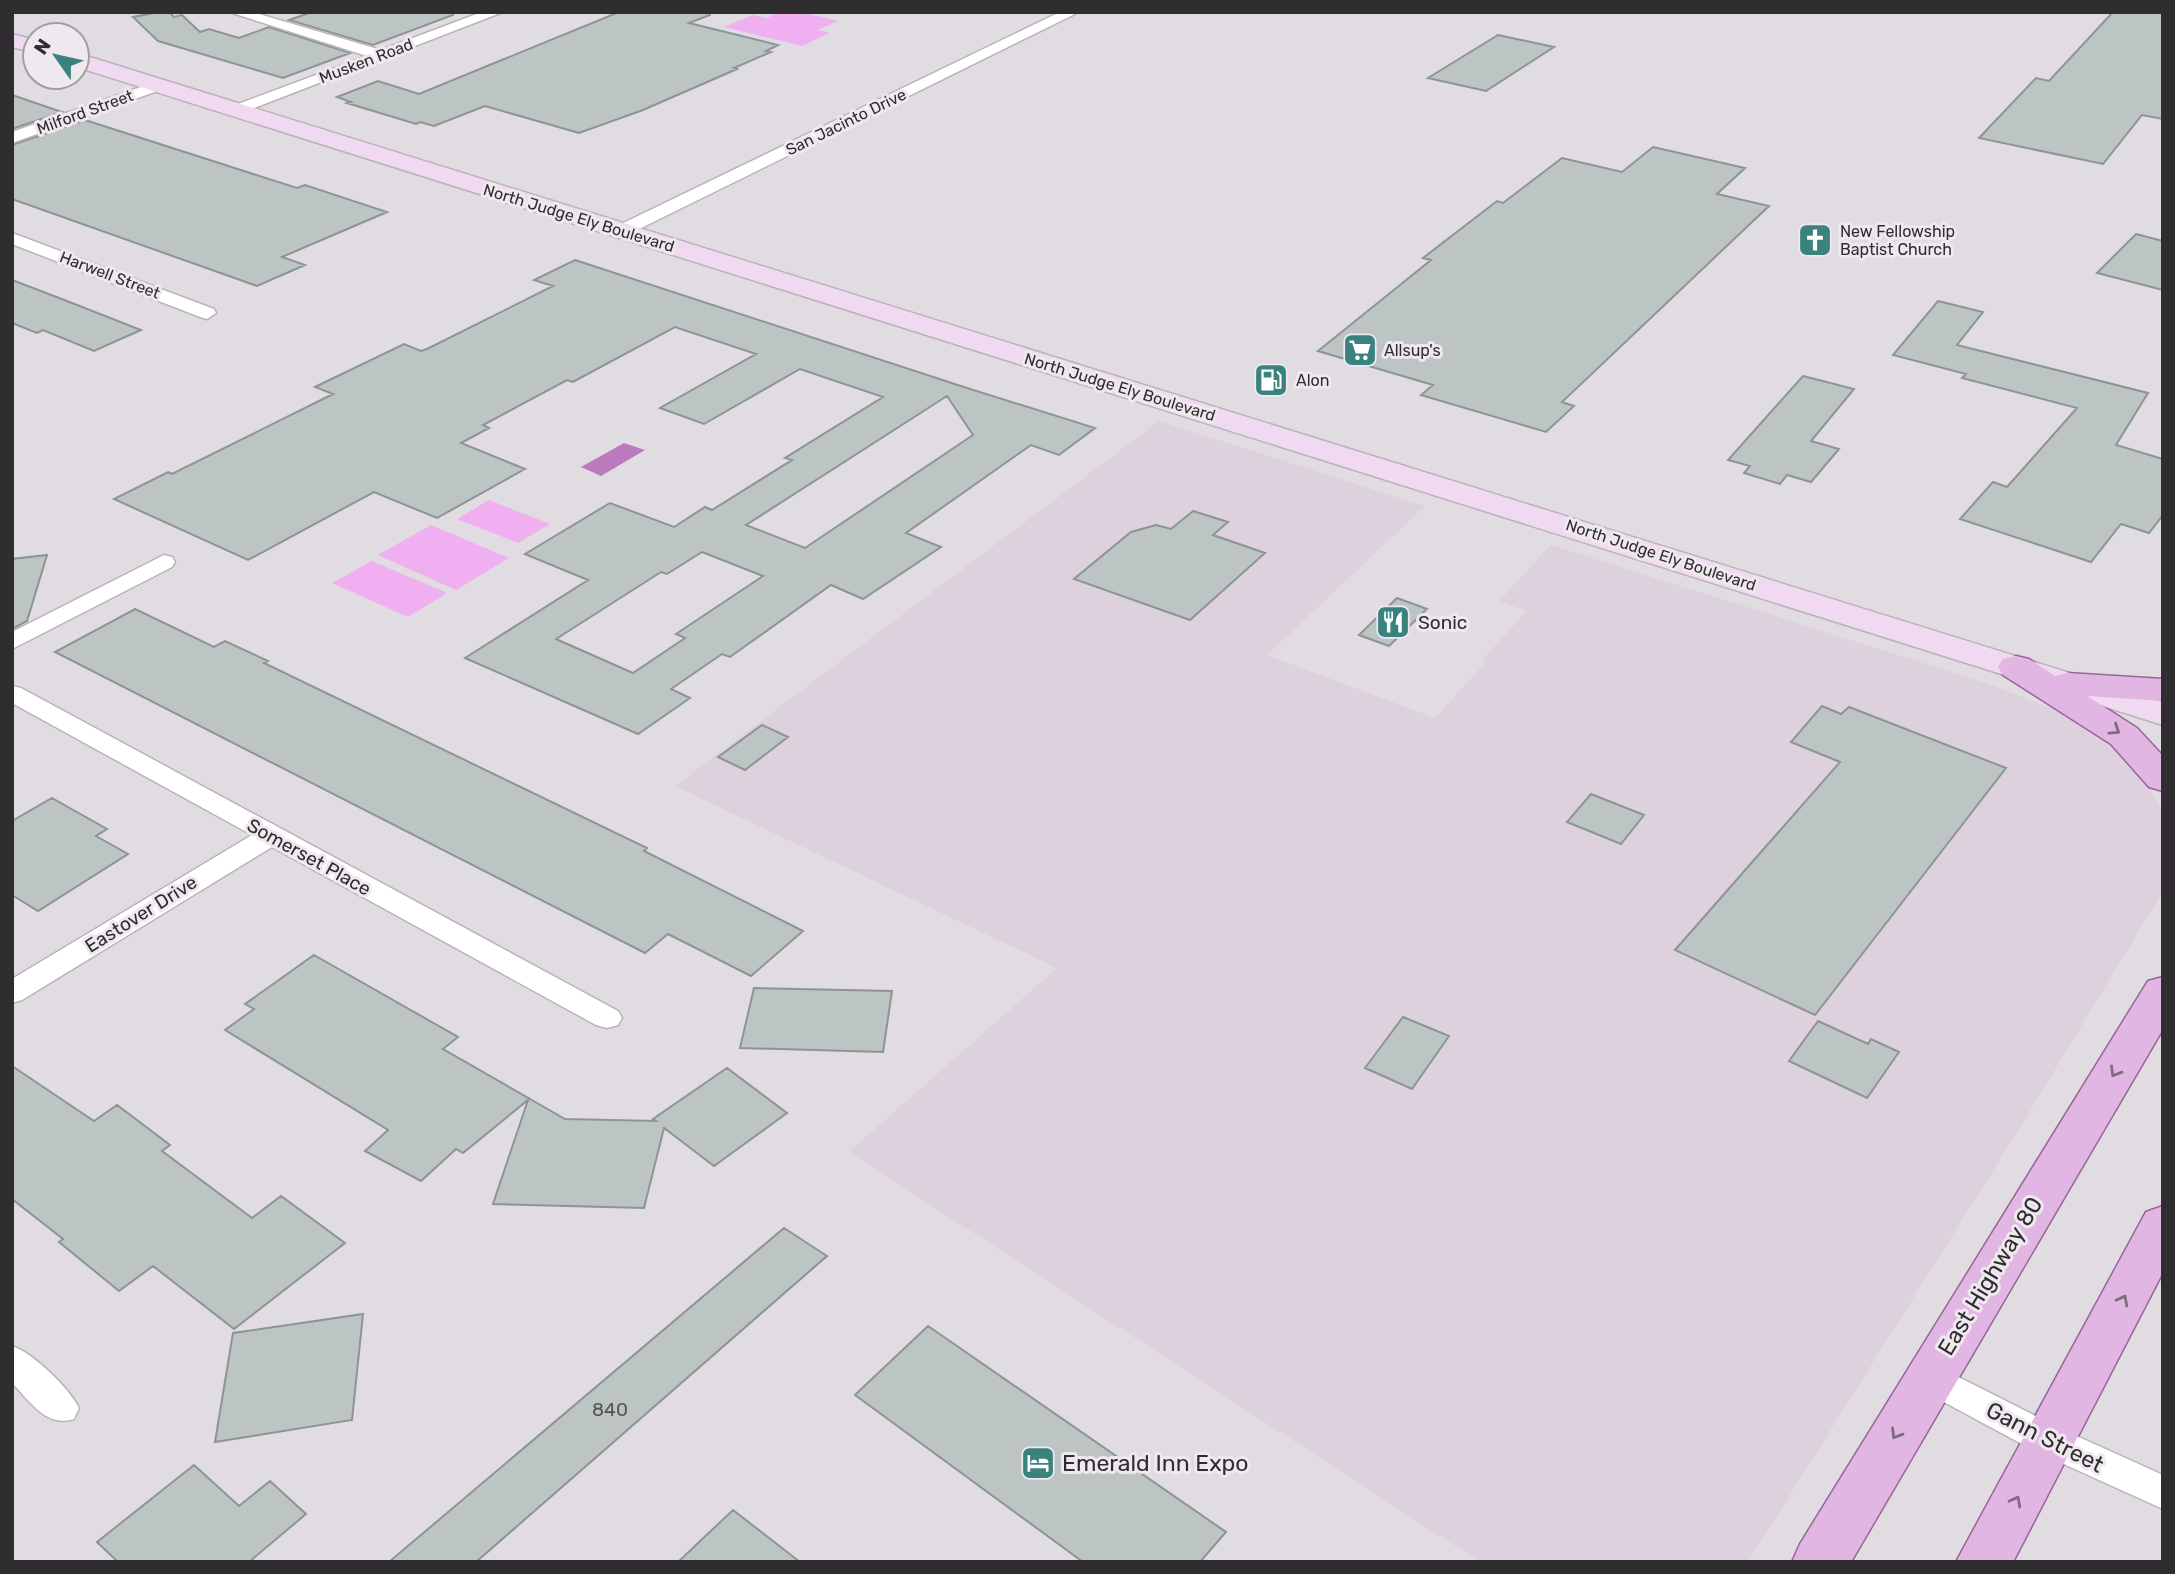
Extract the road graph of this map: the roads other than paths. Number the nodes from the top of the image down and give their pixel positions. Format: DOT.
graph roads {
  1 [pos="236,12"];
  2 [pos="496,12"];
  3 [pos="1072,12"];
  4 [pos="381,55"];
  5 [pos="91,64"];
  6 [pos="159,86"];
  7 [pos="236,110"];
  8 [pos="12,138"];
  9 [pos="621,231"];
  10 [pos="12,238"];
  11 [pos="207,313"];
  12 [pos="163,562"];
  13 [pos="12,642"];
  14 [pos="2016,667"];
  15 [pos="2067,684"];
  16 [pos="2163,690"];
  17 [pos="12,693"];
  18 [pos="2163,714"];
  19 [pos="2163,779"];
  20 [pos="270,836"];
  21 [pos="12,993"];
  22 [pos="2158,1011"];
  23 [pos="607,1018"];
  24 [pos="2163,1225"];
  25 [pos="12,1360"];
  26 [pos="1929,1377"];
  27 [pos="61,1408"];
  28 [pos="2048,1440"];
  29 [pos="2163,1493"];
  30 [pos="1820,1562"];
  31 [pos="1984,1562"];
  1 -- 4 [label="street"];
  2 -- 4 [label="street, Musken Road"];
  3 -- 9 [label="street, San Jacinto Drive"];
  4 -- 7 [label="street, Musken Road"];
  5 -- 6 [label="main road, North Judge Ely Boulevard"];
  6 -- 7 [label="main road, North Judge Ely Boulevard"];
  6 -- 8 [label="street, Milford Street"];
  7 -- 9 [label="main road, North Judge Ely Boulevard"];
  9 -- 14 [label="main road, North Judge Ely Boulevard"];
  10 -- 11 [label="street, Harwell Street"];
  12 -- 13 [label="street"];
  14 -- 15 [label="main road, North Judge Ely Boulevard"];
  14 -- 19 [label="main road, one-way"];
  15 -- 16 [label="main road"];
  15 -- 18 [label="main road, North Judge Ely Boulevard"];
  17 -- 20 [label="street, Somerset Place"];
  20 -- 21 [label="street, Eastover Drive"];
  20 -- 23 [label="street, Somerset Place"];
  22 -- 26 [label="main road, East Highway 80, one-way"];
  28 -- 24 [label="main road, one-way"];
  25 -- 27 [label="street"];
  26 -- 28 [label="street, Gann Street"];
  26 -- 30 [label="main road, East Highway 80, one-way"];
  28 -- 29 [label="street, Gann Street"];
  31 -- 28 [label="main road, one-way"];
}
